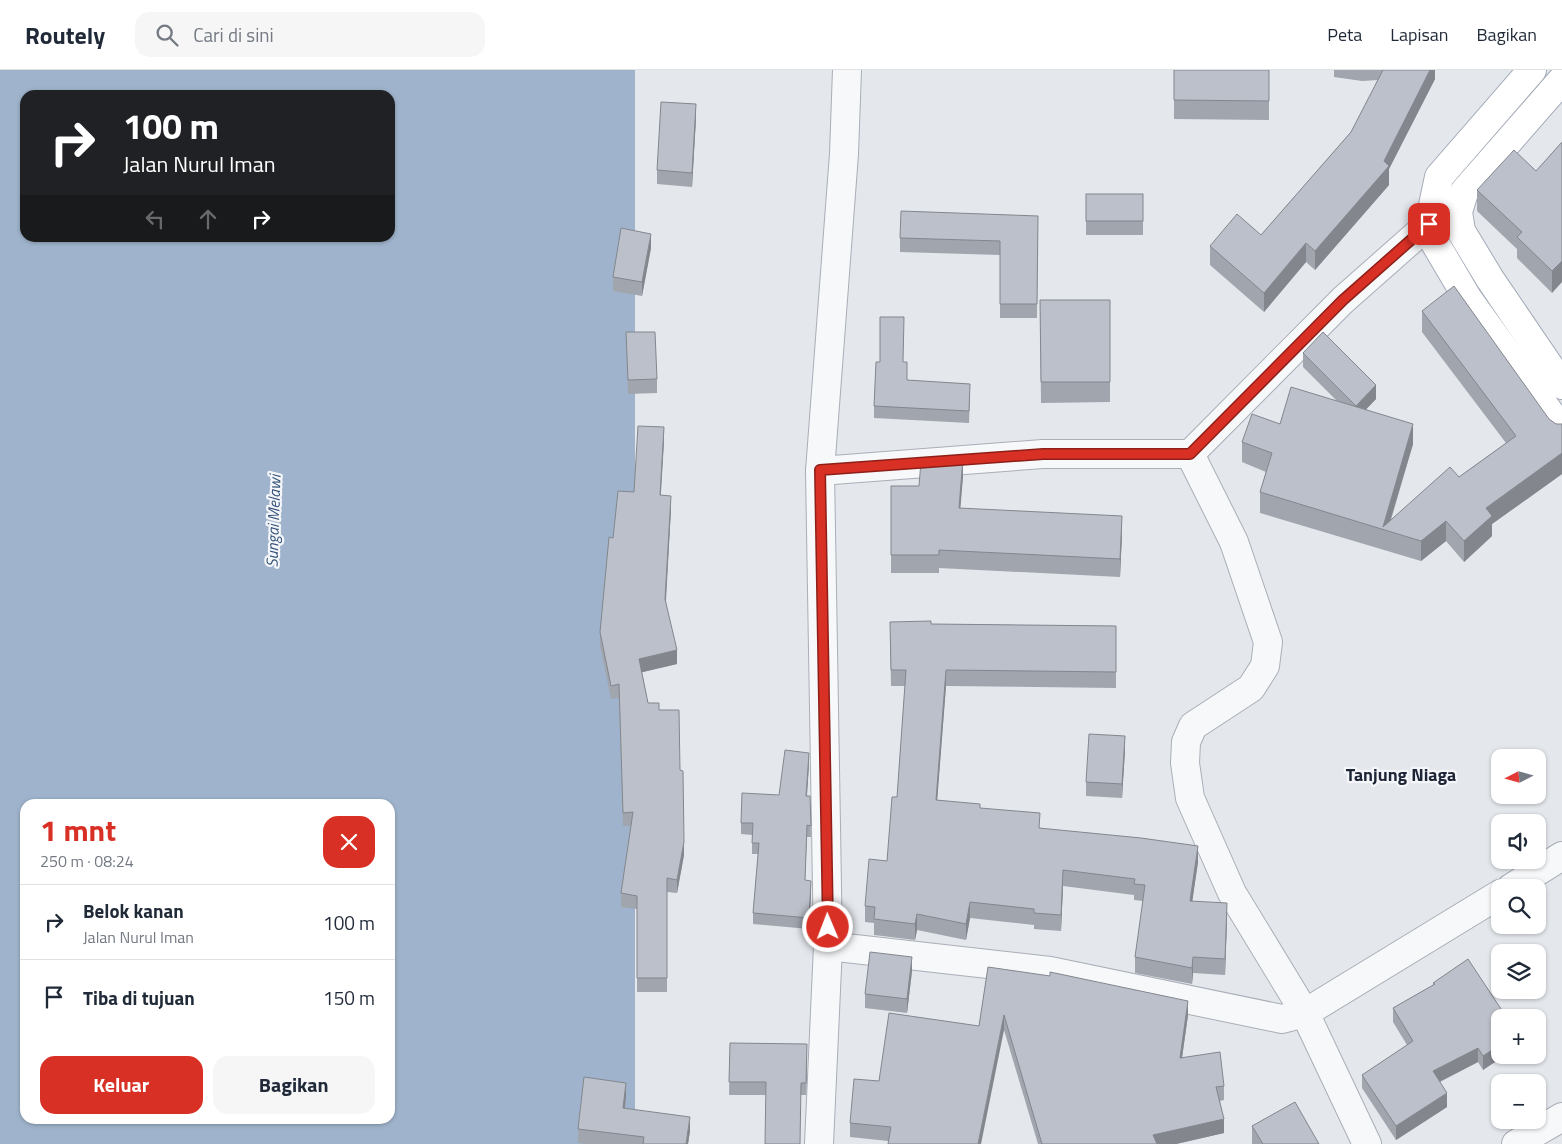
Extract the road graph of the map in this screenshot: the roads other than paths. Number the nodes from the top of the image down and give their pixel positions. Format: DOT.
graph roads {
  1 [pos="847,70"];
  2 [pos="1532,70"];
  3 [pos="1562,80"];
  4 [pos="1429,224"];
  5 [pos="1562,385"];
  6 [pos="1562,430"];
  7 [pos="1190,454"];
  8 [pos="820,470"];
  9 [pos="1562,856"];
  10 [pos="1525,879"];
  11 [pos="1491,900"];
  12 [pos="828,946"];
  13 [pos="1306,1013"];
  14 [pos="1562,1117"];
  15 [pos="819,1144"];
  16 [pos="1367,1144"];
  17 [pos="1516,1144"];
  1 -- 8 [label="street"];
  2 -- 4 [label="main road"];
  3 -- 5 [label="main road"];
  4 -- 6 [label="main road"];
  4 -- 7 [label="street"];
  7 -- 8 [label="street"];
  7 -- 13 [label="street"];
  8 -- 12 [label="street"];
  9 -- 10 [label="street"];
  11 -- 13 [label="street"];
  12 -- 13 [label="street"];
  12 -- 15 [label="street"];
  13 -- 16 [label="street"];
  14 -- 17 [label="street"];
}
